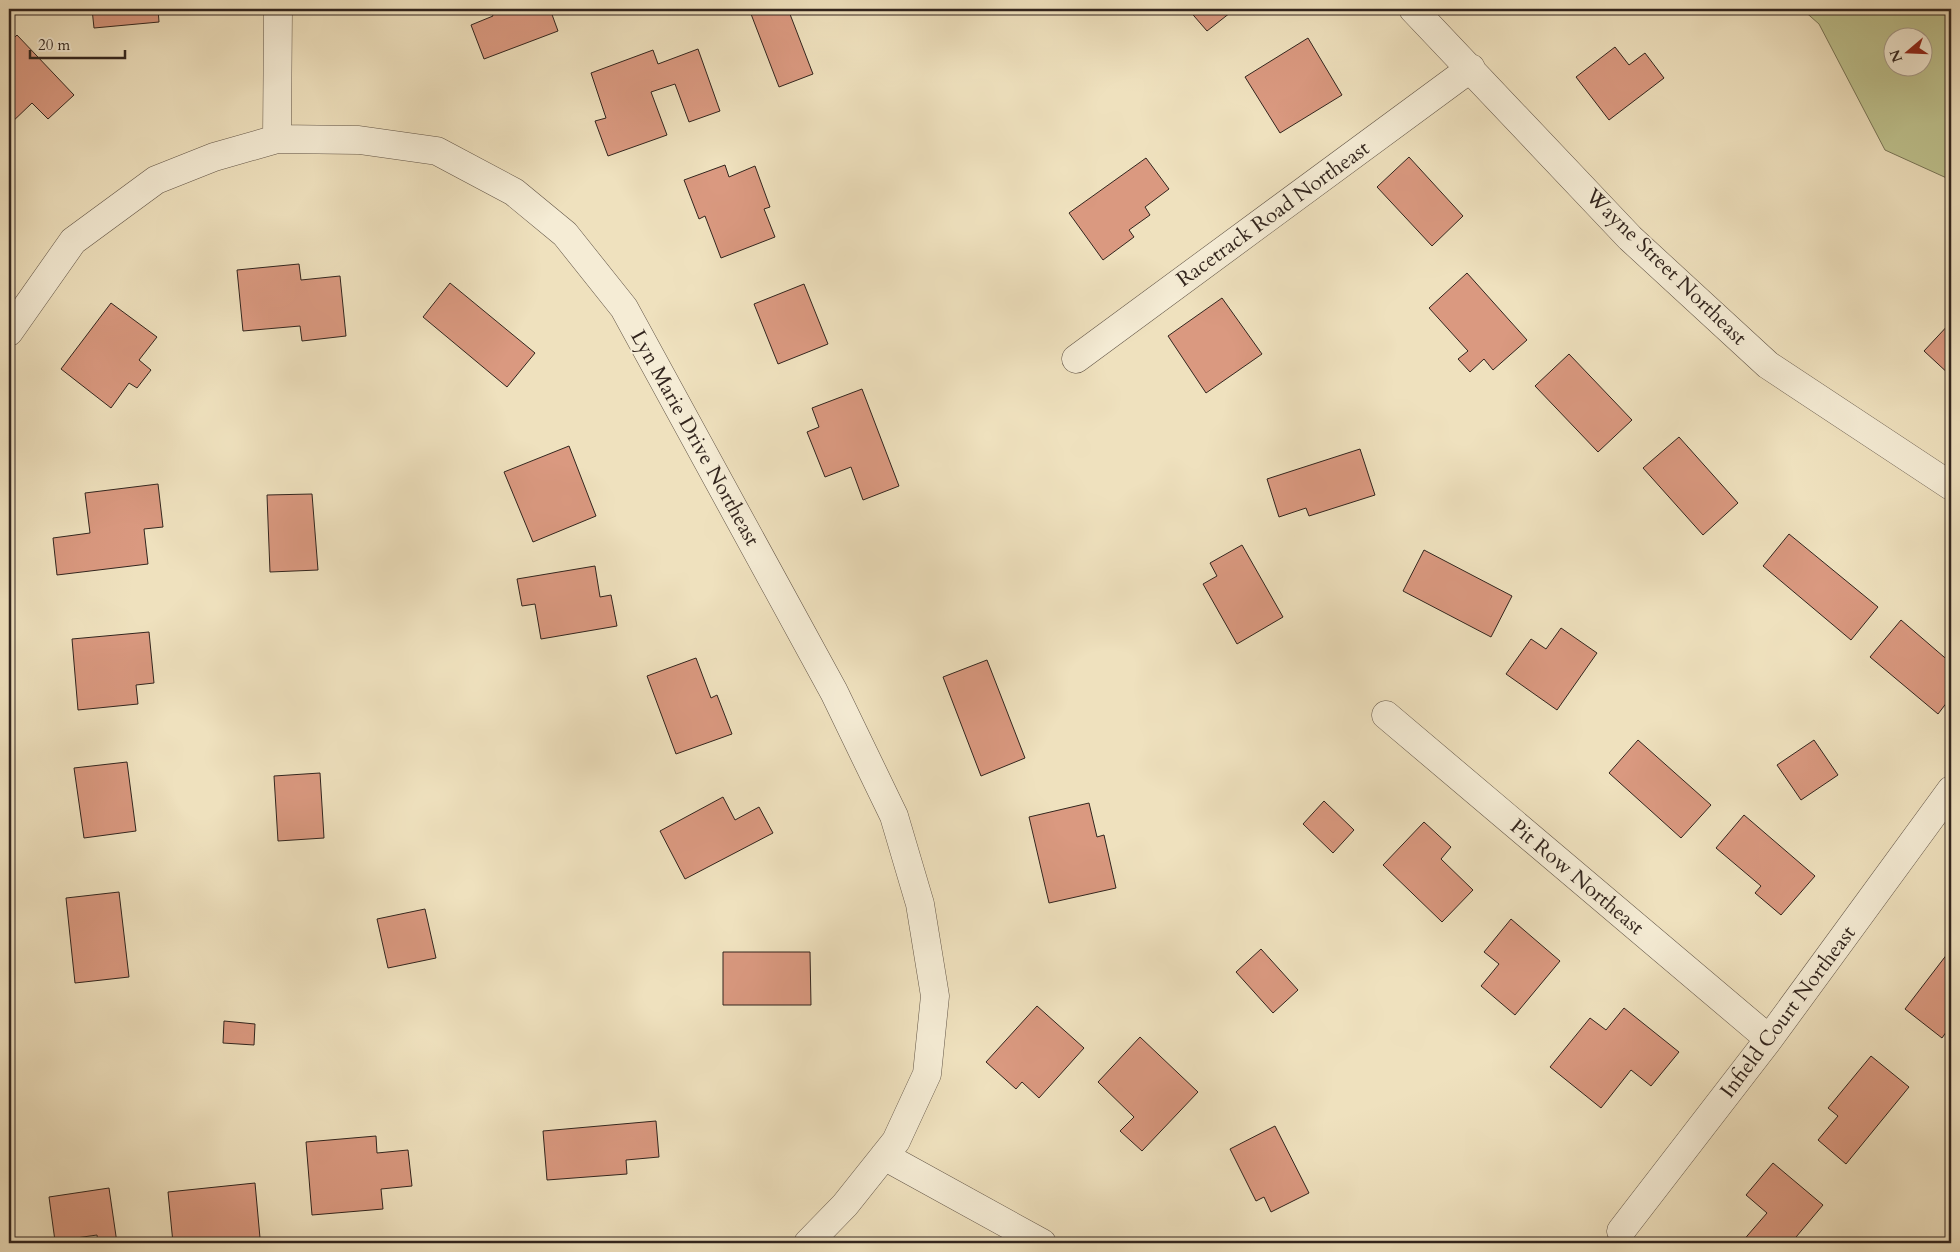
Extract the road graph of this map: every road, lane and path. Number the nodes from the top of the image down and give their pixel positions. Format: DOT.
graph roads {
  1 [pos="278,9"];
  2 [pos="1413,9"];
  3 [pos="1471,68"];
  4 [pos="277,139"];
  5 [pos="9,332"];
  6 [pos="1076,359"];
  7 [pos="1951,486"];
  8 [pos="1386,715"];
  9 [pos="1951,790"];
  10 [pos="1768,1039"];
  11 [pos="884,1156"];
  12 [pos="1620,1231"];
  13 [pos="808,1243"];
  14 [pos="1042,1243"];
  1 -- 4 [label="street"];
  2 -- 3 [label="street, Wayne Street Northeast"];
  3 -- 6 [label="street, Racetrack Road Northeast"];
  3 -- 7 [label="street, Wayne Street Northeast"];
  4 -- 5 [label="street, Lyn Marie Drive Northeast"];
  4 -- 11 [label="street, Lyn Marie Drive Northeast"];
  8 -- 10 [label="street, Pit Row Northeast"];
  9 -- 10 [label="street, Infield Court Northeast"];
  10 -- 12 [label="street, Infield Court Northeast"];
  11 -- 13 [label="street, Lyn Marie Drive Northeast"];
  11 -- 14 [label="street"];
}
